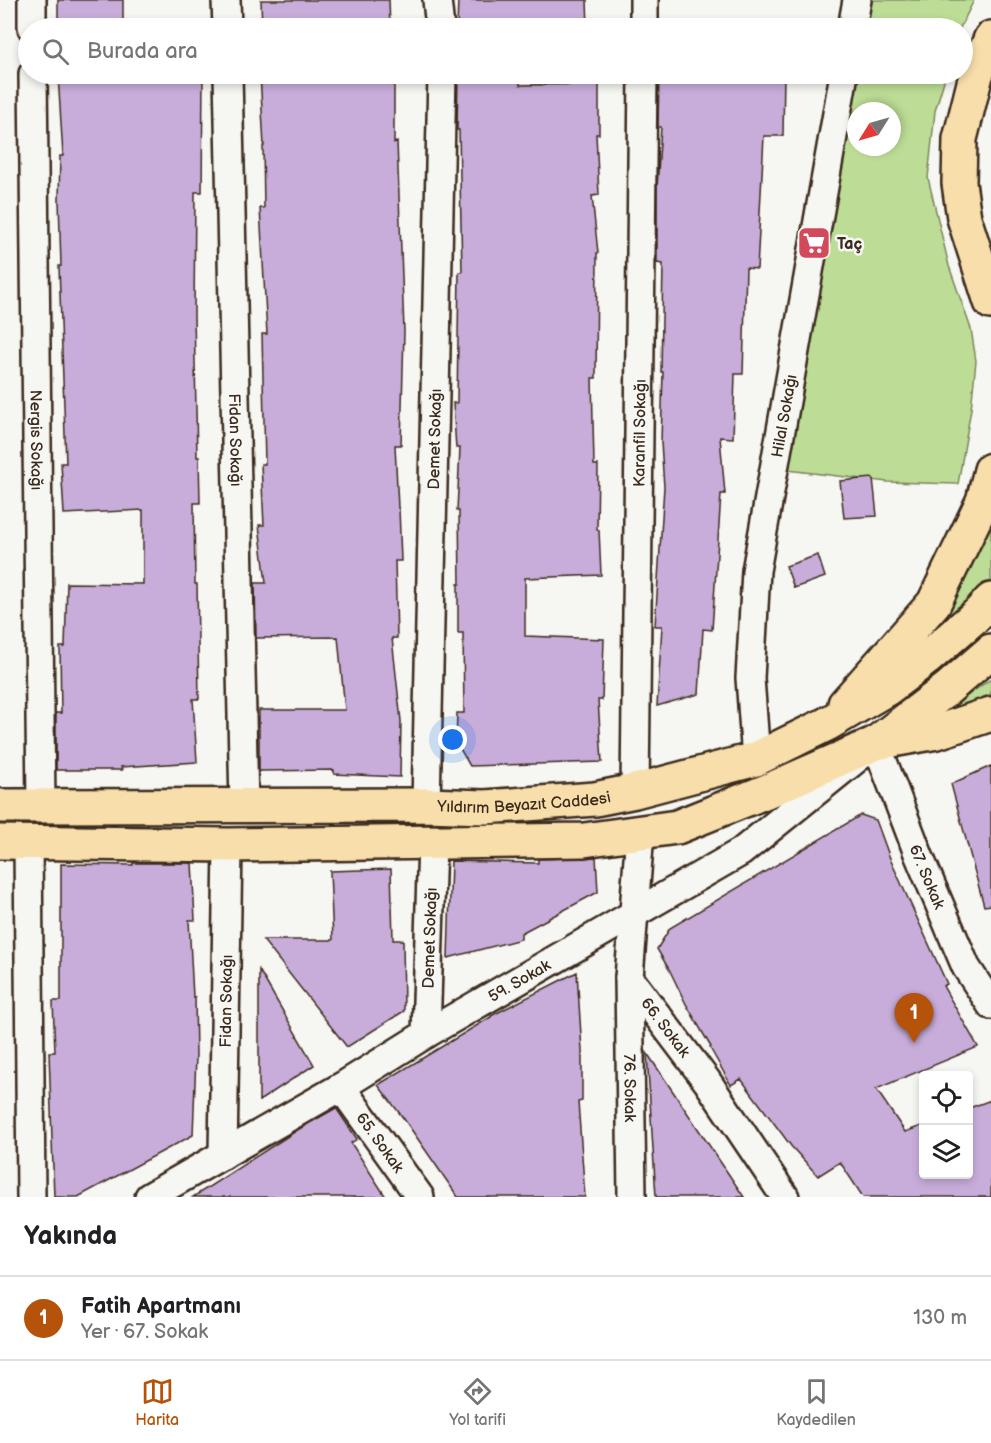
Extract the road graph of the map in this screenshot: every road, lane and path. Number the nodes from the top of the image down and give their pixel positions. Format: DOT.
graph roads {
  1 [pos="32,0"];
  2 [pos="226,0"];
  3 [pos="437,0"];
  4 [pos="644,0"];
  5 [pos="857,0"];
  6 [pos="32,18"];
  7 [pos="227,18"];
  8 [pos="439,18"];
  9 [pos="644,18"];
  10 [pos="854,18"];
  11 [pos="991,39"];
  12 [pos="33,84"];
  13 [pos="228,84"];
  14 [pos="442,84"];
  15 [pos="643,84"];
  16 [pos="842,84"];
  17 [pos="991,302"];
  18 [pos="991,470"];
  19 [pos="991,600"];
  20 [pos="991,651"];
  21 [pos="991,714"];
  22 [pos="827,724"];
  23 [pos="876,743"];
  24 [pos="756,759"];
  25 [pos="635,791"];
  26 [pos="426,805"];
  27 [pos="0,806"];
  28 [pos="41,806"];
  29 [pos="244,807"];
  30 [pos="640,832"];
  31 [pos="14,842"];
  32 [pos="432,842"];
  33 [pos="228,845"];
  34 [pos="633,915"];
  35 [pos="629,978"];
  36 [pos="991,1005"];
  37 [pos="426,1034"];
  38 [pos="341,1087"];
  39 [pos="223,1155"];
  40 [pos="31,1197"];
  41 [pos="149,1197"];
  42 [pos="420,1197"];
  43 [pos="632,1197"];
  44 [pos="785,1197"];
  1 -- 6 [label="street"];
  2 -- 7 [label="street"];
  3 -- 8 [label="street"];
  4 -- 9 [label="street"];
  5 -- 10 [label="street"];
  11 -- 17 [label="main road"];
  12 -- 28 [label="street, Nergis Sokağı"];
  13 -- 29 [label="street, Fidan Sokağı"];
  14 -- 26 [label="street, Demet Sokağı"];
  15 -- 25 [label="street, Karanfil Sokağı"];
  16 -- 24 [label="street, Hilal Sokağı"];
  18 -- 22 [label="main road"];
  19 -- 22 [label="main road, Yıldırım Beyazıt Caddesi"];
  20 -- 23 [label="main road"];
  21 -- 23 [label="main road"];
  22 -- 24 [label="main road, Yıldırım Beyazıt Caddesi"];
  23 -- 30 [label="main road"];
  23 -- 34 [label="street, 59. Sokak"];
  23 -- 36 [label="street, 67. Sokak"];
  24 -- 25 [label="main road, Yıldırım Beyazıt Caddesi"];
  25 -- 26 [label="main road, Yıldırım Beyazıt Caddesi"];
  26 -- 29 [label="main road, Yıldırım Beyazıt Caddesi"];
  27 -- 28 [label="main road, Yıldırım Beyazıt Caddesi"];
  28 -- 29 [label="main road, Yıldırım Beyazıt Caddesi"];
  30 -- 32 [label="main road"];
  30 -- 34 [label="street"];
  31 -- 33 [label="main road"];
  31 -- 40 [label="street"];
  32 -- 33 [label="main road"];
  32 -- 37 [label="street, Demet Sokağı"];
  33 -- 39 [label="street, Fidan Sokağı"];
  34 -- 35 [label="street"];
  34 -- 37 [label="street, 59. Sokak"];
  35 -- 43 [label="street, 76. Sokak"];
  35 -- 44 [label="street, 66. Sokak"];
  37 -- 38 [label="street, 59. Sokak"];
  38 -- 39 [label="street, 59. Sokak"];
  38 -- 42 [label="street, 65. Sokak"];
  39 -- 41 [label="street, 59. Sokak"];
}
